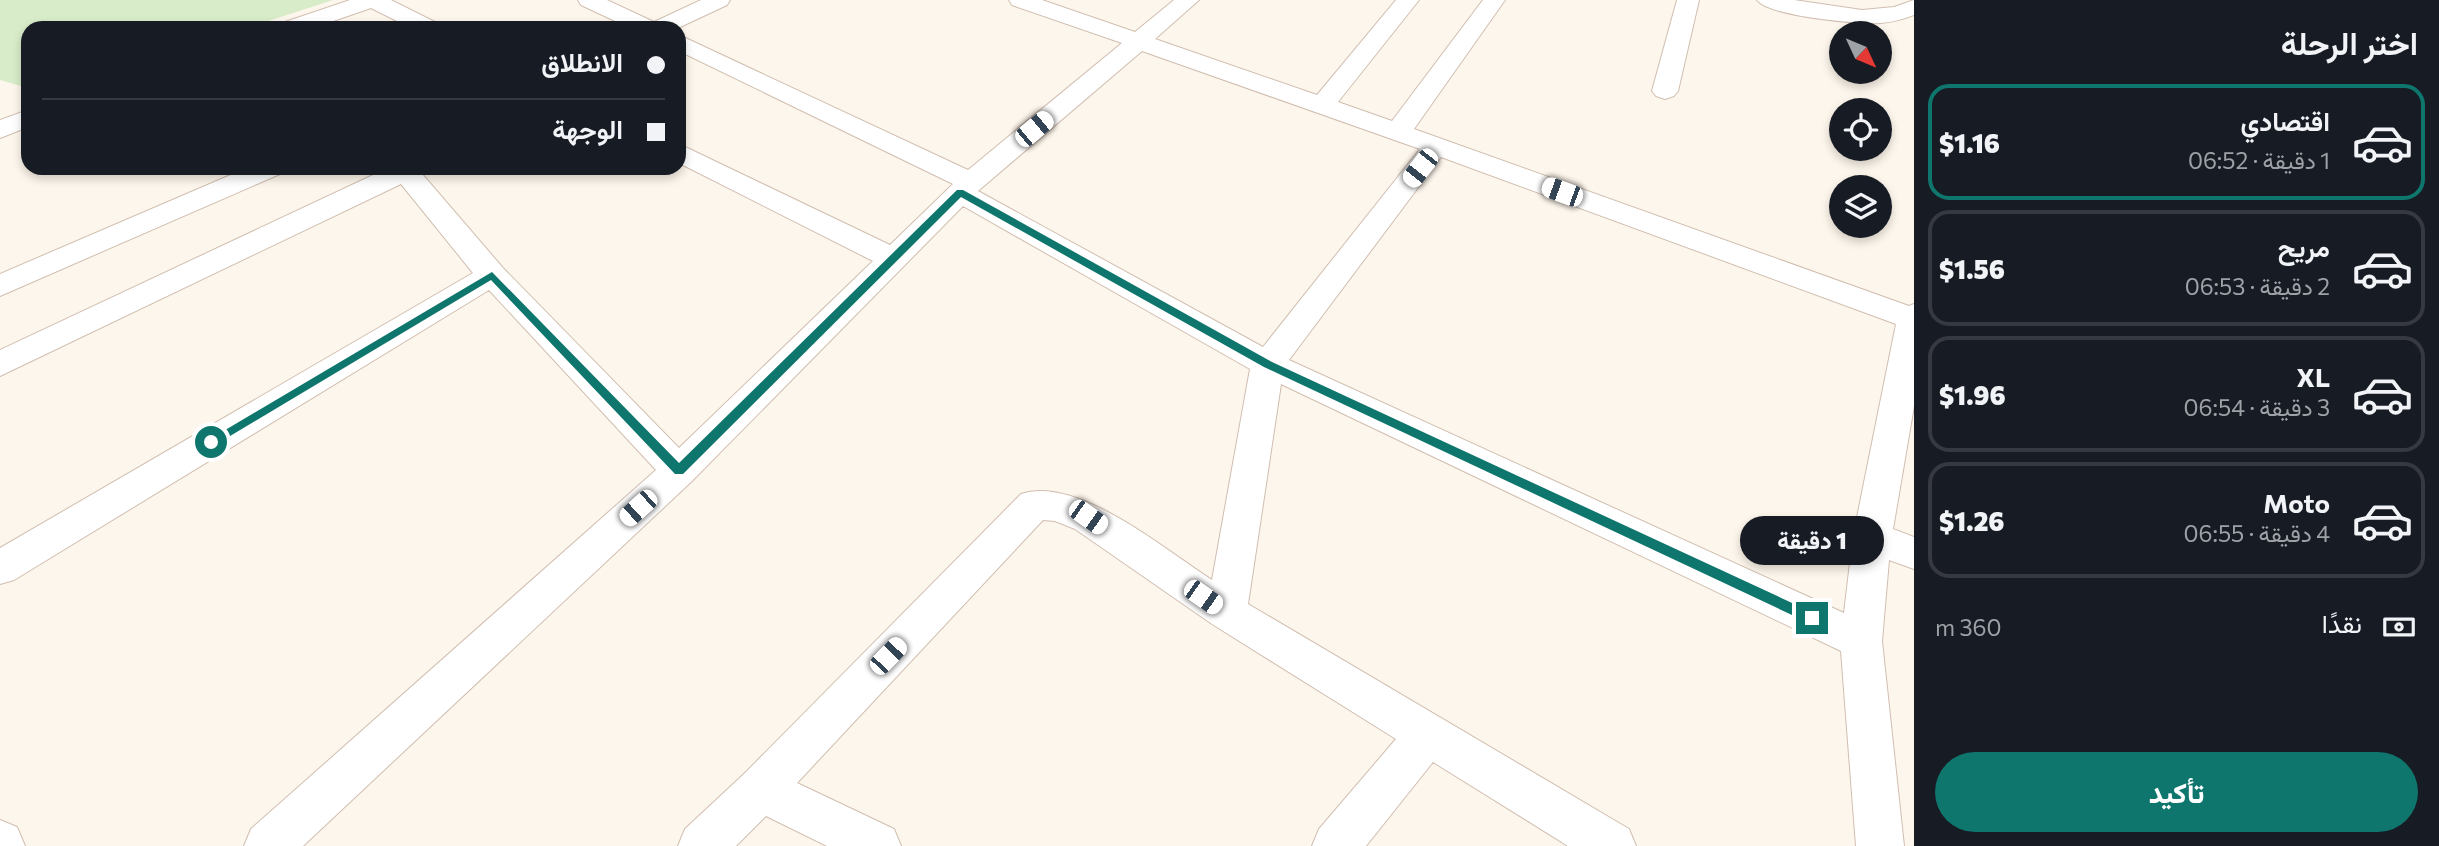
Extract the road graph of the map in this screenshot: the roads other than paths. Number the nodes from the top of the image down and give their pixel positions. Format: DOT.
graph roads {
  1 [pos="372,0"];
  2 [pos="589,0"];
  3 [pos="719,0"];
  4 [pos="1020,0"];
  5 [pos="1188,0"];
  6 [pos="1494,0"];
  7 [pos="1688,0"];
  8 [pos="1768,0"];
  9 [pos="1400,2"];
  10 [pos="1911,11"];
  11 [pos="310,21"];
  12 [pos="415,21"];
  13 [pos="634,21"];
  14 [pos="674,21"];
  15 [pos="1139,41"];
  16 [pos="686,46"];
  17 [pos="1665,91"];
  18 [pos="1321,107"];
  19 [pos="1398,132"];
  20 [pos="1436,146"];
  21 [pos="686,156"];
  22 [pos="254,175"];
  23 [pos="393,175"];
  24 [pos="407,175"];
  25 [pos="965,187"];
  26 [pos="895,260"];
  27 [pos="492,275"];
  28 [pos="0,286"];
  29 [pos="1914,318"];
  30 [pos="0,364"];
  31 [pos="1268,364"];
  32 [pos="679,471"];
  33 [pos="1872,537"];
  34 [pos="1914,553"];
  35 [pos="0,568"];
  36 [pos="1226,612"];
  37 [pos="1861,641"];
  38 [pos="1429,733"];
  39 [pos="761,789"];
  40 [pos="268,846"];
  41 [pos="702,846"];
  42 [pos="877,846"];
  43 [pos="1336,846"];
  44 [pos="1612,846"];
  45 [pos="1880,846"];
  1 -- 11 [label="street"];
  1 -- 12 [label="street"];
  2 -- 13 [label="street"];
  3 -- 14 [label="street"];
  4 -- 15 [label="street"];
  5 -- 15 [label="street"];
  6 -- 19 [label="street"];
  7 -- 17 [label="street"];
  8 -- 10 [label="street"];
  9 -- 18 [label="street"];
  15 -- 18 [label="street"];
  15 -- 25 [label="street"];
  16 -- 25 [label="street"];
  18 -- 19 [label="street"];
  19 -- 20 [label="street"];
  20 -- 29 [label="street"];
  20 -- 31 [label="street"];
  21 -- 26 [label="street"];
  22 -- 28 [label="street"];
  23 -- 30 [label="street"];
  24 -- 27 [label="street"];
  25 -- 26 [label="street"];
  25 -- 31 [label="street"];
  26 -- 32 [label="street"];
  27 -- 32 [label="street"];
  27 -- 35 [label="street"];
  29 -- 33 [label="street"];
  31 -- 36 [label="street"];
  31 -- 37 [label="street"];
  32 -- 40 [label="street"];
  33 -- 34 [label="street"];
  33 -- 37 [label="street"];
  36 -- 38 [label="street"];
  36 -- 39 [label="street"];
  37 -- 45 [label="street"];
  38 -- 43 [label="street"];
  38 -- 44 [label="street"];
  39 -- 41 [label="street"];
  39 -- 42 [label="street"];
}
